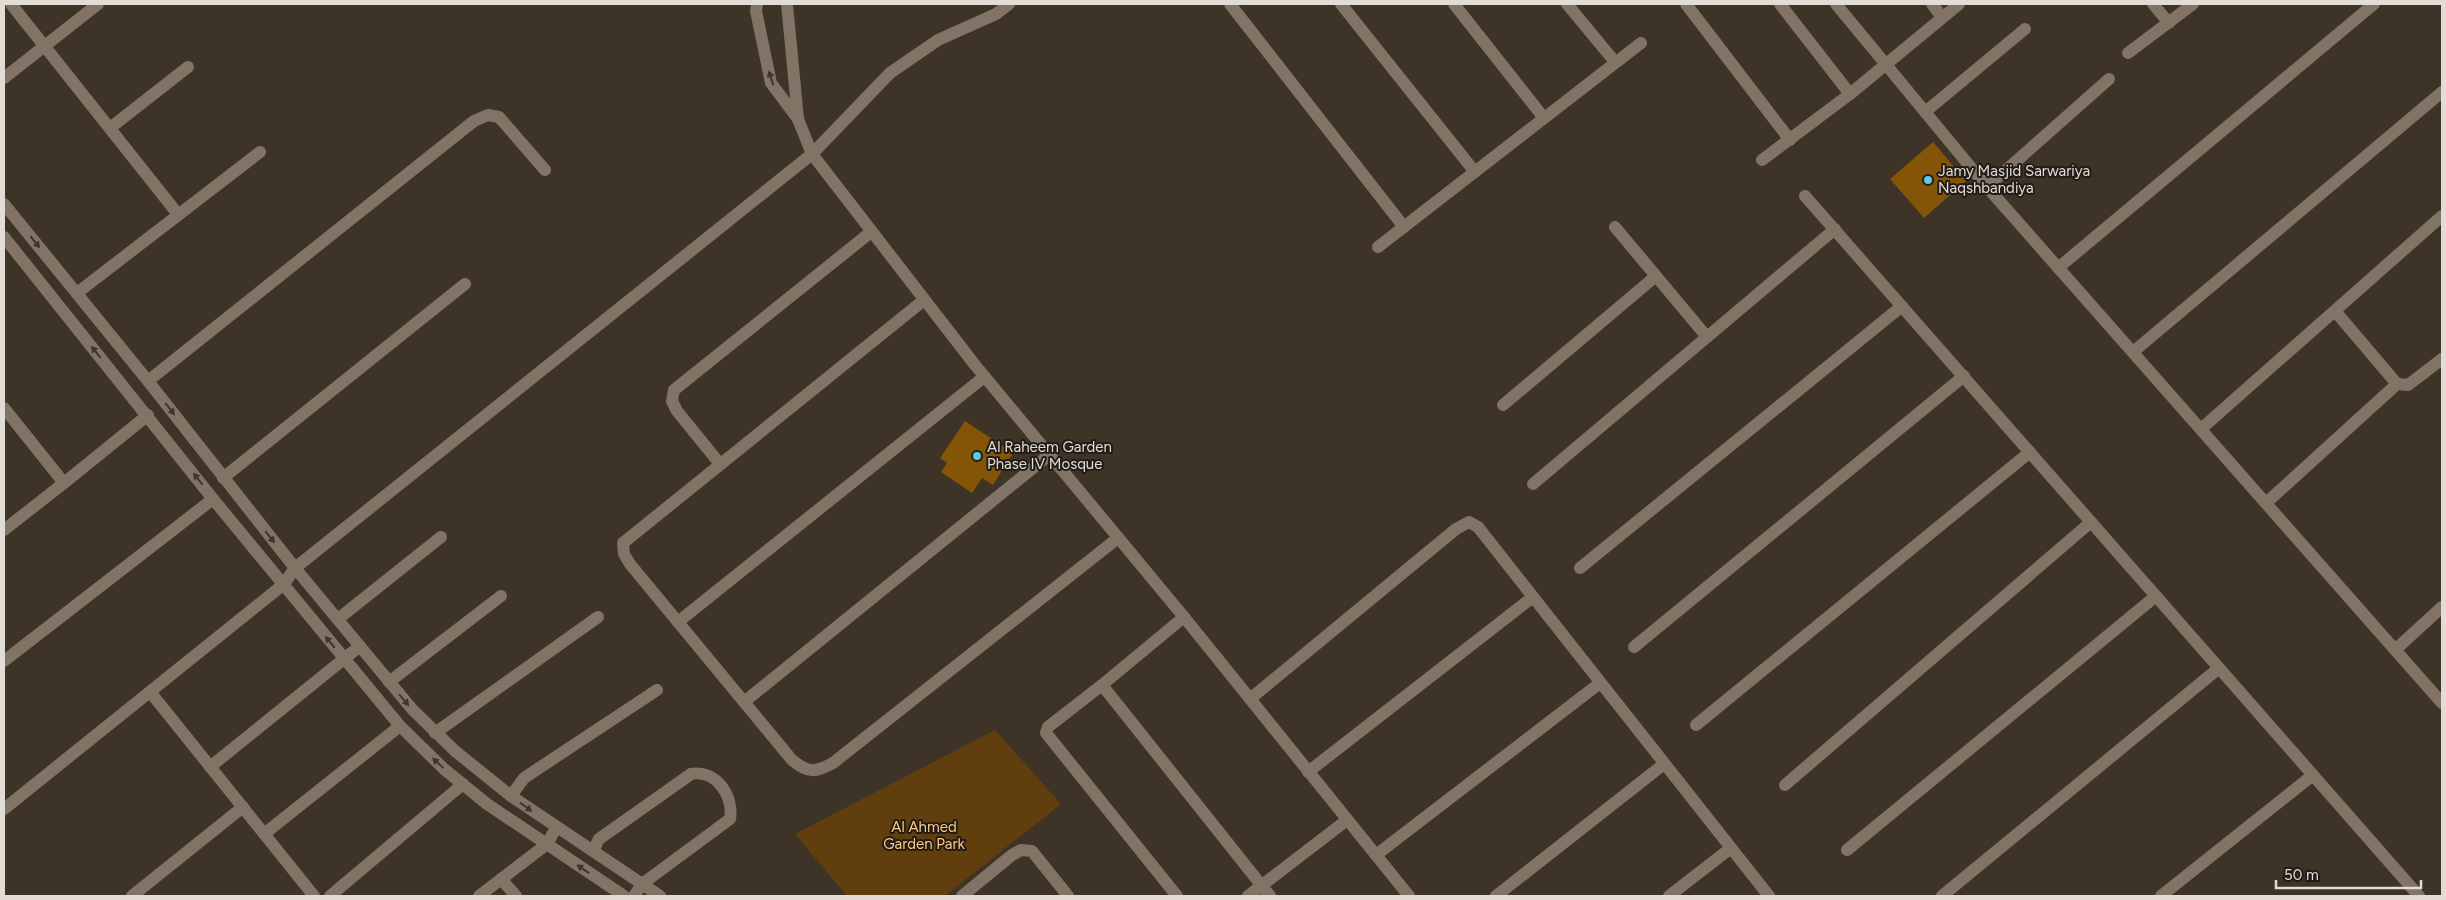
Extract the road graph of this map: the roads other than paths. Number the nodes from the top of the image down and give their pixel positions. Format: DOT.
graph roads {
  1 [pos="10,4"];
  2 [pos="98,4"];
  3 [pos="757,4"];
  4 [pos="787,4"];
  5 [pos="1009,4"];
  6 [pos="1230,4"];
  7 [pos="1341,4"];
  8 [pos="1454,4"];
  9 [pos="1567,4"];
  10 [pos="1686,4"];
  11 [pos="1780,4"];
  12 [pos="1836,4"];
  13 [pos="1932,4"];
  14 [pos="1958,4"];
  15 [pos="2153,4"];
  16 [pos="2193,4"];
  17 [pos="2374,4"];
  18 [pos="1942,17"];
  19 [pos="2169,23"];
  20 [pos="2024,29"];
  21 [pos="1641,43"];
  22 [pos="44,46"];
  23 [pos="2128,53"];
  24 [pos="1615,62"];
  25 [pos="1885,66"];
  26 [pos="188,67"];
  27 [pos="4,78"];
  28 [pos="2109,79"];
  29 [pos="2442,92"];
  30 [pos="1850,94"];
  31 [pos="1925,112"];
  32 [pos="798,118"];
  33 [pos="1544,118"];
  34 [pos="110,128"];
  35 [pos="1790,140"];
  36 [pos="260,152"];
  37 [pos="812,154"];
  38 [pos="1762,160"];
  39 [pos="545,170"];
  40 [pos="1475,172"];
  41 [pos="1987,187"];
  42 [pos="1805,196"];
  43 [pos="4,204"];
  44 [pos="177,213"];
  45 [pos="2442,216"];
  46 [pos="1404,227"];
  47 [pos="1615,227"];
  48 [pos="1835,229"];
  49 [pos="871,232"];
  50 [pos="4,237"];
  51 [pos="1378,247"];
  52 [pos="2058,268"];
  53 [pos="1656,276"];
  54 [pos="465,284"];
  55 [pos="77,293"];
  56 [pos="924,300"];
  57 [pos="1902,306"];
  58 [pos="2335,311"];
  59 [pos="1707,337"];
  60 [pos="2133,352"];
  61 [pos="2442,359"];
  62 [pos="1964,376"];
  63 [pos="984,377"];
  64 [pos="148,381"];
  65 [pos="2397,384"];
  66 [pos="1503,406"];
  67 [pos="4,408"];
  68 [pos="148,415"];
  69 [pos="2201,429"];
  70 [pos="2030,452"];
  71 [pos="1049,455"];
  72 [pos="720,464"];
  73 [pos="223,478"];
  74 [pos="64,482"];
  75 [pos="1533,484"];
  76 [pos="213,499"];
  77 [pos="2266,503"];
  78 [pos="2091,522"];
  79 [pos="4,530"];
  80 [pos="442,536"];
  81 [pos="1118,538"];
  82 [pos="295,568"];
  83 [pos="1580,568"];
  84 [pos="284,584"];
  85 [pos="500,596"];
  86 [pos="2156,596"];
  87 [pos="1533,597"];
  88 [pos="2442,607"];
  89 [pos="598,617"];
  90 [pos="1184,617"];
  91 [pos="338,619"];
  92 [pos="678,622"];
  93 [pos="360,646"];
  94 [pos="1634,648"];
  95 [pos="2395,650"];
  96 [pos="345,660"];
  97 [pos="4,662"];
  98 [pos="2219,668"];
  99 [pos="389,682"];
  100 [pos="1600,683"];
  101 [pos="1102,686"];
  102 [pos="656,690"];
  103 [pos="150,693"];
  104 [pos="1250,699"];
  105 [pos="744,702"];
  106 [pos="2442,703"];
  107 [pos="1696,725"];
  108 [pos="400,726"];
  109 [pos="435,733"];
  110 [pos="1664,764"];
  111 [pos="210,768"];
  112 [pos="1308,772"];
  113 [pos="2313,775"];
  114 [pos="463,784"];
  115 [pos="1785,785"];
  116 [pos="511,796"];
  117 [pos="243,807"];
  118 [pos="4,809"];
  119 [pos="1347,820"];
  120 [pos="556,828"];
  121 [pos="264,834"];
  122 [pos="546,844"];
  123 [pos="1731,848"];
  124 [pos="1847,850"];
  125 [pos="593,851"];
  126 [pos="1376,856"];
  127 [pos="502,879"];
  128 [pos="642,884"];
  129 [pos="1261,886"];
  130 [pos="132,896"];
  131 [pos="314,896"];
  132 [pos="330,896"];
  133 [pos="479,896"];
  134 [pos="516,896"];
  135 [pos="624,896"];
  136 [pos="634,896"];
  137 [pos="660,896"];
  138 [pos="962,896"];
  139 [pos="1068,896"];
  140 [pos="1177,896"];
  141 [pos="1248,896"];
  142 [pos="1270,896"];
  143 [pos="1409,896"];
  144 [pos="1496,896"];
  145 [pos="1669,896"];
  146 [pos="1769,896"];
  147 [pos="1942,896"];
  148 [pos="2161,896"];
  149 [pos="2419,896"];
  1 -- 22 [label="street"];
  2 -- 22 [label="street"];
  32 -- 3 [label="street, one-way"];
  4 -- 32 [label="street"];
  5 -- 37 [label="street"];
  6 -- 46 [label="street"];
  7 -- 40 [label="street"];
  8 -- 33 [label="street"];
  9 -- 24 [label="street"];
  10 -- 35 [label="street"];
  11 -- 30 [label="street"];
  12 -- 25 [label="street"];
  13 -- 18 [label="street"];
  14 -- 18 [label="street"];
  15 -- 19 [label="street"];
  16 -- 19 [label="street"];
  17 -- 52 [label="street"];
  18 -- 25 [label="street"];
  19 -- 23 [label="street"];
  20 -- 31 [label="street"];
  21 -- 24 [label="street"];
  22 -- 27 [label="street"];
  22 -- 34 [label="street"];
  24 -- 33 [label="street"];
  25 -- 30 [label="street"];
  25 -- 31 [label="street"];
  26 -- 34 [label="street"];
  28 -- 41 [label="street"];
  29 -- 60 [label="street"];
  30 -- 35 [label="street"];
  31 -- 41 [label="street"];
  32 -- 37 [label="street"];
  33 -- 40 [label="street"];
  34 -- 44 [label="street"];
  35 -- 38 [label="street"];
  36 -- 44 [label="street"];
  37 -- 49 [label="street"];
  37 -- 82 [label="street"];
  39 -- 64 [label="street"];
  40 -- 46 [label="street"];
  41 -- 52 [label="street"];
  42 -- 48 [label="street"];
  43 -- 55 [label="street, one-way"];
  44 -- 55 [label="street"];
  45 -- 58 [label="street"];
  46 -- 51 [label="street"];
  47 -- 53 [label="street"];
  48 -- 57 [label="street"];
  48 -- 59 [label="street"];
  49 -- 56 [label="street"];
  49 -- 72 [label="street"];
  68 -- 50 [label="street, one-way"];
  52 -- 60 [label="street"];
  53 -- 59 [label="street"];
  53 -- 66 [label="street"];
  54 -- 73 [label="street"];
  55 -- 64 [label="street"];
  56 -- 63 [label="street"];
  56 -- 72 [label="street"];
  57 -- 62 [label="street"];
  57 -- 83 [label="street"];
  58 -- 65 [label="street"];
  58 -- 69 [label="street"];
  59 -- 75 [label="street"];
  60 -- 69 [label="street"];
  61 -- 65 [label="street"];
  62 -- 70 [label="street"];
  62 -- 94 [label="street"];
  63 -- 71 [label="street"];
  63 -- 92 [label="street"];
  64 -- 73 [label="street, one-way"];
  65 -- 77 [label="street"];
  67 -- 74 [label="street"];
  68 -- 74 [label="street"];
  76 -- 68 [label="street, one-way"];
  69 -- 77 [label="street"];
  70 -- 78 [label="street"];
  70 -- 107 [label="street"];
  71 -- 81 [label="street"];
  71 -- 105 [label="street"];
  72 -- 92 [label="street"];
  73 -- 82 [label="street, one-way"];
  74 -- 79 [label="street"];
  76 -- 84 [label="street"];
  76 -- 97 [label="street"];
  77 -- 95 [label="street"];
  78 -- 86 [label="street"];
  78 -- 115 [label="street"];
  80 -- 91 [label="street"];
  81 -- 90 [label="street"];
  81 -- 105 [label="street"];
  82 -- 84 [label="street"];
  82 -- 91 [label="street"];
  96 -- 84 [label="street, one-way"];
  84 -- 103 [label="street"];
  85 -- 99 [label="street"];
  86 -- 98 [label="street"];
  86 -- 124 [label="street"];
  87 -- 100 [label="street"];
  87 -- 104 [label="street"];
  87 -- 112 [label="street"];
  88 -- 95 [label="street"];
  89 -- 109 [label="street"];
  90 -- 101 [label="street"];
  90 -- 104 [label="street"];
  91 -- 93 [label="street"];
  92 -- 105 [label="street"];
  93 -- 96 [label="street"];
  93 -- 99 [label="street"];
  95 -- 106 [label="street"];
  96 -- 108 [label="street"];
  96 -- 111 [label="street"];
  98 -- 113 [label="street"];
  98 -- 147 [label="street"];
  99 -- 109 [label="street, one-way"];
  100 -- 110 [label="street"];
  100 -- 126 [label="street"];
  101 -- 129 [label="street"];
  101 -- 140 [label="street"];
  102 -- 116 [label="street"];
  103 -- 111 [label="street"];
  103 -- 118 [label="street"];
  104 -- 112 [label="street"];
  114 -- 108 [label="street, one-way"];
  108 -- 121 [label="street"];
  109 -- 116 [label="street"];
  110 -- 123 [label="street"];
  110 -- 144 [label="street"];
  111 -- 117 [label="street"];
  112 -- 119 [label="street"];
  113 -- 148 [label="street"];
  113 -- 149 [label="street"];
  114 -- 122 [label="street"];
  114 -- 132 [label="street"];
  116 -- 120 [label="street, one-way"];
  117 -- 121 [label="street"];
  117 -- 130 [label="street"];
  119 -- 126 [label="street"];
  119 -- 129 [label="street"];
  120 -- 122 [label="street"];
  120 -- 125 [label="street"];
  121 -- 131 [label="street"];
  122 -- 127 [label="street"];
  135 -- 122 [label="street, one-way"];
  123 -- 145 [label="street"];
  123 -- 146 [label="street"];
  125 -- 128 [label="street"];
  125 -- 128 [label="street"];
  126 -- 143 [label="street"];
  127 -- 133 [label="street"];
  127 -- 134 [label="street"];
  128 -- 136 [label="street"];
  128 -- 137 [label="street"];
  129 -- 141 [label="street"];
  129 -- 142 [label="street"];
  138 -- 139 [label="street"];
}
